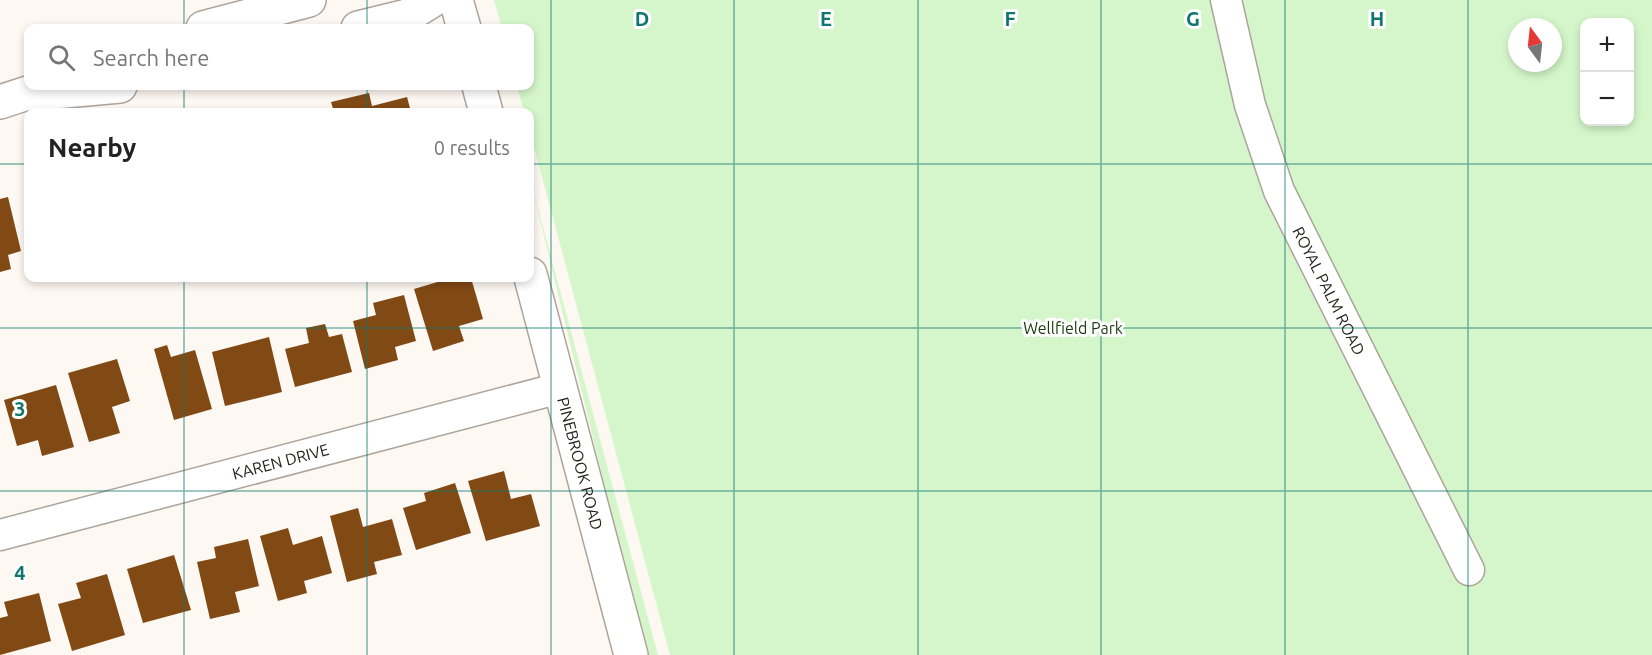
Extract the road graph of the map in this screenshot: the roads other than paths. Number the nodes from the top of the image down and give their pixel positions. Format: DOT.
graph roads {
  1 [pos="309,0"];
  2 [pos="433,0"];
  3 [pos="456,0"];
  4 [pos="1226,0"];
  5 [pos="218,24"];
  6 [pos="374,24"];
  7 [pos="463,24"];
  8 [pos="74,90"];
  9 [pos="480,90"];
  10 [pos="27,94"];
  11 [pos="485,108"];
  12 [pos="532,282"];
  13 [pos="560,388"];
  14 [pos="0,536"];
  15 [pos="1469,570"];
  16 [pos="631,655"];
  1 -- 5 [label="street"];
  2 -- 6 [label="street"];
  3 -- 7 [label="street"];
  4 -- 15 [label="street, ROYAL PALM ROAD"];
  8 -- 10 [label="street"];
  9 -- 11 [label="street"];
  12 -- 13 [label="street, PINEBROOK ROAD"];
  13 -- 14 [label="street, KAREN DRIVE"];
  13 -- 16 [label="street, PINEBROOK ROAD"];
}
